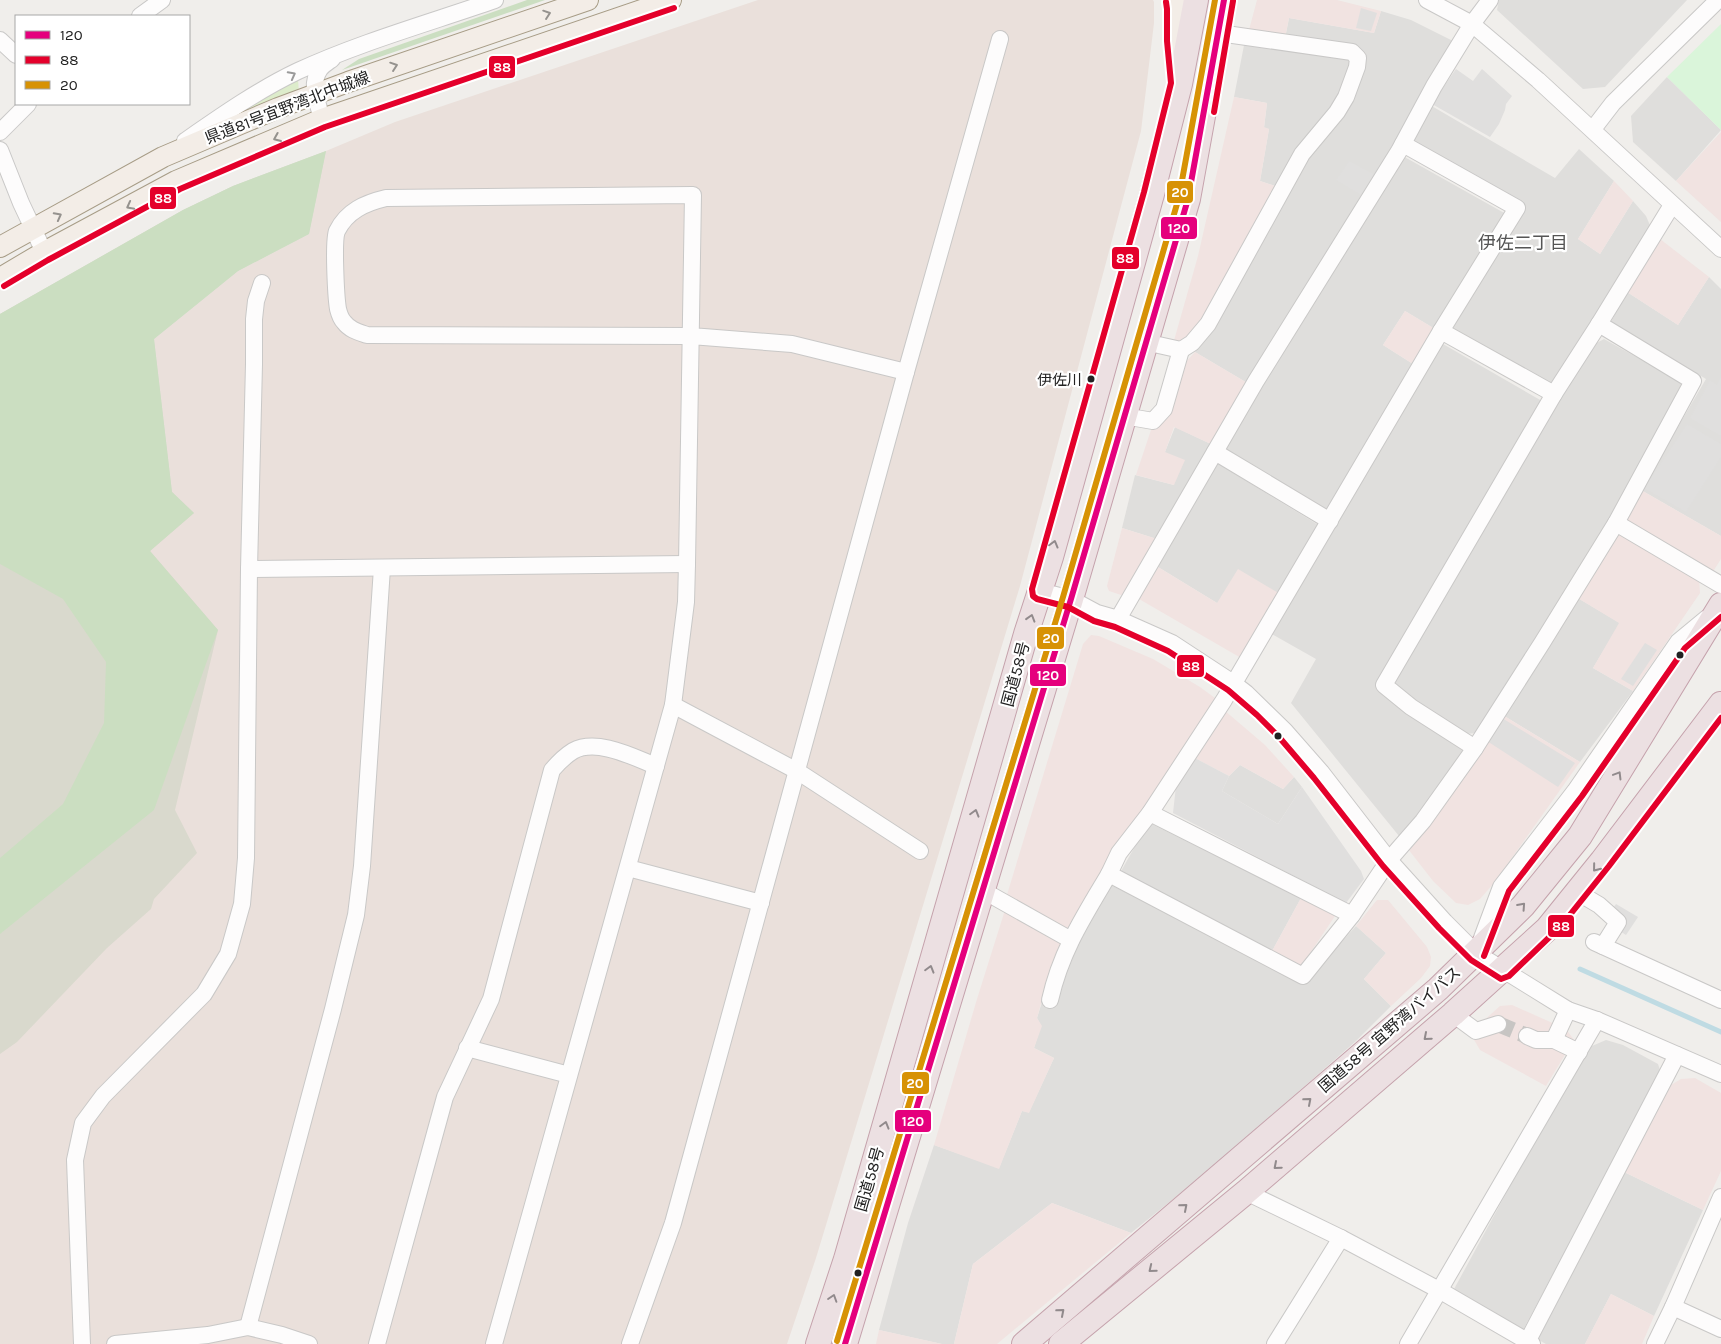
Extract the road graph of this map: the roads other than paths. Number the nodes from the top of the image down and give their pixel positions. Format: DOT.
graph roads {
  1 [pos="162,0"];
  2 [pos="495,0"];
  3 [pos="588,0"];
  4 [pos="671,0"];
  5 [pos="1174,0"];
  6 [pos="1196,0"];
  7 [pos="1224,0"];
  8 [pos="1427,0"];
  9 [pos="1490,0"];
  10 [pos="1718,0"];
  11 [pos="141,15"];
  12 [pos="1472,24"];
  13 [pos="1219,33"];
  14 [pos="1000,39"];
  15 [pos="0,40"];
  16 [pos="15,54"];
  17 [pos="338,54"];
  18 [pos="1180,84"];
  19 [pos="314,93"];
  20 [pos="27,105"];
  21 [pos="322,119"];
  22 [pos="1592,129"];
  23 [pos="0,132"];
  24 [pos="1403,144"];
  25 [pos="0,150"];
  26 [pos="163,157"];
  27 [pos="1672,205"];
  28 [pos="33,230"];
  29 [pos="0,247"];
  30 [pos="1721,249"];
  31 [pos="44,252"];
  32 [pos="0,278"];
  33 [pos="262,283"];
  34 [pos="1599,324"];
  35 [pos="1441,332"];
  36 [pos="691,336"];
  37 [pos="1145,342"];
  38 [pos="1181,350"];
  39 [pos="906,372"];
  40 [pos="1554,394"];
  41 [pos="1124,416"];
  42 [pos="1215,452"];
  43 [pos="1330,521"];
  44 [pos="1616,523"];
  45 [pos="687,564"];
  46 [pos="382,568"];
  47 [pos="249,569"];
  48 [pos="1040,591"];
  49 [pos="1720,599"];
  50 [pos="1071,600"];
  51 [pos="1118,619"];
  52 [pos="1233,683"];
  53 [pos="1721,704"];
  54 [pos="673,705"];
  55 [pos="1474,748"];
  56 [pos="656,766"];
  57 [pos="797,771"];
  58 [pos="1150,813"];
  59 [pos="920,851"];
  60 [pos="1389,860"];
  61 [pos="628,868"];
  62 [pos="1108,874"];
  63 [pos="982,890"];
  64 [pos="1577,892"];
  65 [pos="761,903"];
  66 [pos="1352,915"];
  67 [pos="1071,940"];
  68 [pos="1476,953"];
  69 [pos="1503,970"];
  70 [pos="1050,1000"];
  71 [pos="1721,1000"];
  72 [pos="1568,1010"];
  73 [pos="1454,1014"];
  74 [pos="1598,1020"];
  75 [pos="1498,1024"];
  76 [pos="1527,1036"];
  77 [pos="1554,1040"];
  78 [pos="467,1048"];
  79 [pos="1579,1052"];
  80 [pos="1677,1055"];
  81 [pos="1719,1069"];
  82 [pos="569,1075"];
  83 [pos="1246,1192"];
  84 [pos="1721,1197"];
  85 [pos="1340,1238"];
  86 [pos="1439,1290"];
  87 [pos="1673,1307"];
  88 [pos="248,1327"];
  89 [pos="1721,1329"];
  90 [pos="1529,1343"];
  91 [pos="82,1344"];
  92 [pos="115,1344"];
  93 [pos="310,1344"];
  94 [pos="377,1344"];
  95 [pos="494,1344"];
  96 [pos="630,1344"];
  97 [pos="818,1344"];
  98 [pos="845,1344"];
  99 [pos="1024,1344"];
  100 [pos="1061,1344"];
  101 [pos="1275,1344"];
  102 [pos="1408,1344"];
  103 [pos="1655,1344"];
  1 -- 11 [label="street"];
  2 -- 17 [label="street"];
  19 -- 3 [label="main road, 県道81号宜野湾北中城線, one-way"];
  4 -- 21 [label="main road, 県道81号宜野湾北中城線"];
  5 -- 18 [label="main road"];
  6 -- 18 [label="highway, 国道58号"];
  7 -- 13 [label="highway, 国道58号"];
  8 -- 12 [label="street"];
  9 -- 12 [label="street"];
  10 -- 22 [label="street"];
  12 -- 22 [label="street"];
  12 -- 24 [label="street"];
  13 -- 37 [label="highway, 国道58号"];
  13 -- 38 [label="street"];
  14 -- 39 [label="street"];
  15 -- 16 [label="street"];
  17 -- 19 [label="street"];
  26 -- 17 [label="street, one-way"];
  48 -- 18 [label="highway, 国道58号, one-way"];
  19 -- 21 [label="street"];
  19 -- 26 [label="main road, 県道81号宜野湾北中城線"];
  20 -- 23 [label="street"];
  21 -- 31 [label="main road, 県道81号宜野湾北中城線, one-way"];
  22 -- 27 [label="street"];
  24 -- 35 [label="street"];
  24 -- 42 [label="street"];
  25 -- 28 [label="street"];
  28 -- 26 [label="main road, 県道81号宜野湾北中城線, one-way"];
  27 -- 30 [label="street"];
  27 -- 34 [label="street"];
  28 -- 29 [label="main road, 県道81号宜野湾北中城線"];
  28 -- 31 [label="street"];
  31 -- 32 [label="main road, 県道81号宜野湾北中城線"];
  33 -- 47 [label="street"];
  34 -- 40 [label="street"];
  34 -- 44 [label="street"];
  35 -- 40 [label="street"];
  35 -- 43 [label="street"];
  36 -- 36 [label="street"];
  36 -- 39 [label="street"];
  36 -- 45 [label="street"];
  37 -- 38 [label="street"];
  37 -- 41 [label="highway, 国道58号"];
  38 -- 41 [label="street"];
  39 -- 57 [label="street"];
  40 -- 55 [label="street"];
  41 -- 50 [label="highway, 国道58号"];
  42 -- 43 [label="street"];
  42 -- 51 [label="street"];
  43 -- 52 [label="street"];
  44 -- 49 [label="street"];
  44 -- 55 [label="street"];
  45 -- 46 [label="street"];
  45 -- 54 [label="street"];
  46 -- 47 [label="street"];
  46 -- 88 [label="street"];
  47 -- 91 [label="street"];
  48 -- 50 [label="street"];
  97 -- 48 [label="highway, 国道58号, one-way"];
  68 -- 49 [label="highway, 国道58号 宜野湾バイパス, one-way"];
  49 -- 68 [label="street"];
  50 -- 51 [label="street"];
  50 -- 63 [label="highway, 国道58号"];
  51 -- 52 [label="street"];
  52 -- 58 [label="street"];
  52 -- 60 [label="street"];
  53 -- 64 [label="highway, 国道58号 宜野湾バイパス, one-way"];
  54 -- 56 [label="street"];
  54 -- 57 [label="street"];
  55 -- 60 [label="street"];
  56 -- 61 [label="street"];
  56 -- 78 [label="street"];
  57 -- 59 [label="street"];
  57 -- 65 [label="street"];
  58 -- 62 [label="street"];
  58 -- 66 [label="street"];
  60 -- 66 [label="street"];
  60 -- 68 [label="street"];
  61 -- 65 [label="street"];
  61 -- 82 [label="street"];
  62 -- 66 [label="street"];
  62 -- 67 [label="street"];
  63 -- 67 [label="street"];
  63 -- 98 [label="highway, 国道58号"];
  64 -- 69 [label="highway, 国道58号 宜野湾バイパス"];
  64 -- 71 [label="street"];
  65 -- 96 [label="street"];
  67 -- 70 [label="street"];
  68 -- 69 [label="street"];
  99 -- 68 [label="highway, 国道58号 宜野湾バイパス, one-way"];
  69 -- 72 [label="street"];
  69 -- 73 [label="highway, 国道58号 宜野湾バイパス"];
  72 -- 74 [label="street"];
  72 -- 77 [label="street"];
  73 -- 75 [label="street"];
  73 -- 83 [label="highway, 国道58号 宜野湾バイパス, one-way"];
  74 -- 79 [label="street"];
  74 -- 80 [label="street"];
  76 -- 77 [label="street"];
  77 -- 79 [label="street"];
  78 -- 82 [label="street"];
  78 -- 94 [label="street"];
  79 -- 86 [label="street"];
  80 -- 81 [label="street"];
  80 -- 90 [label="street"];
  82 -- 95 [label="street"];
  83 -- 85 [label="street"];
  83 -- 100 [label="highway, 国道58号 宜野湾バイパス, one-way"];
  84 -- 87 [label="street"];
  85 -- 86 [label="street"];
  85 -- 101 [label="street"];
  86 -- 90 [label="street"];
  86 -- 102 [label="street"];
  87 -- 89 [label="street"];
  87 -- 103 [label="street"];
  88 -- 92 [label="street"];
  88 -- 93 [label="street"];
}
